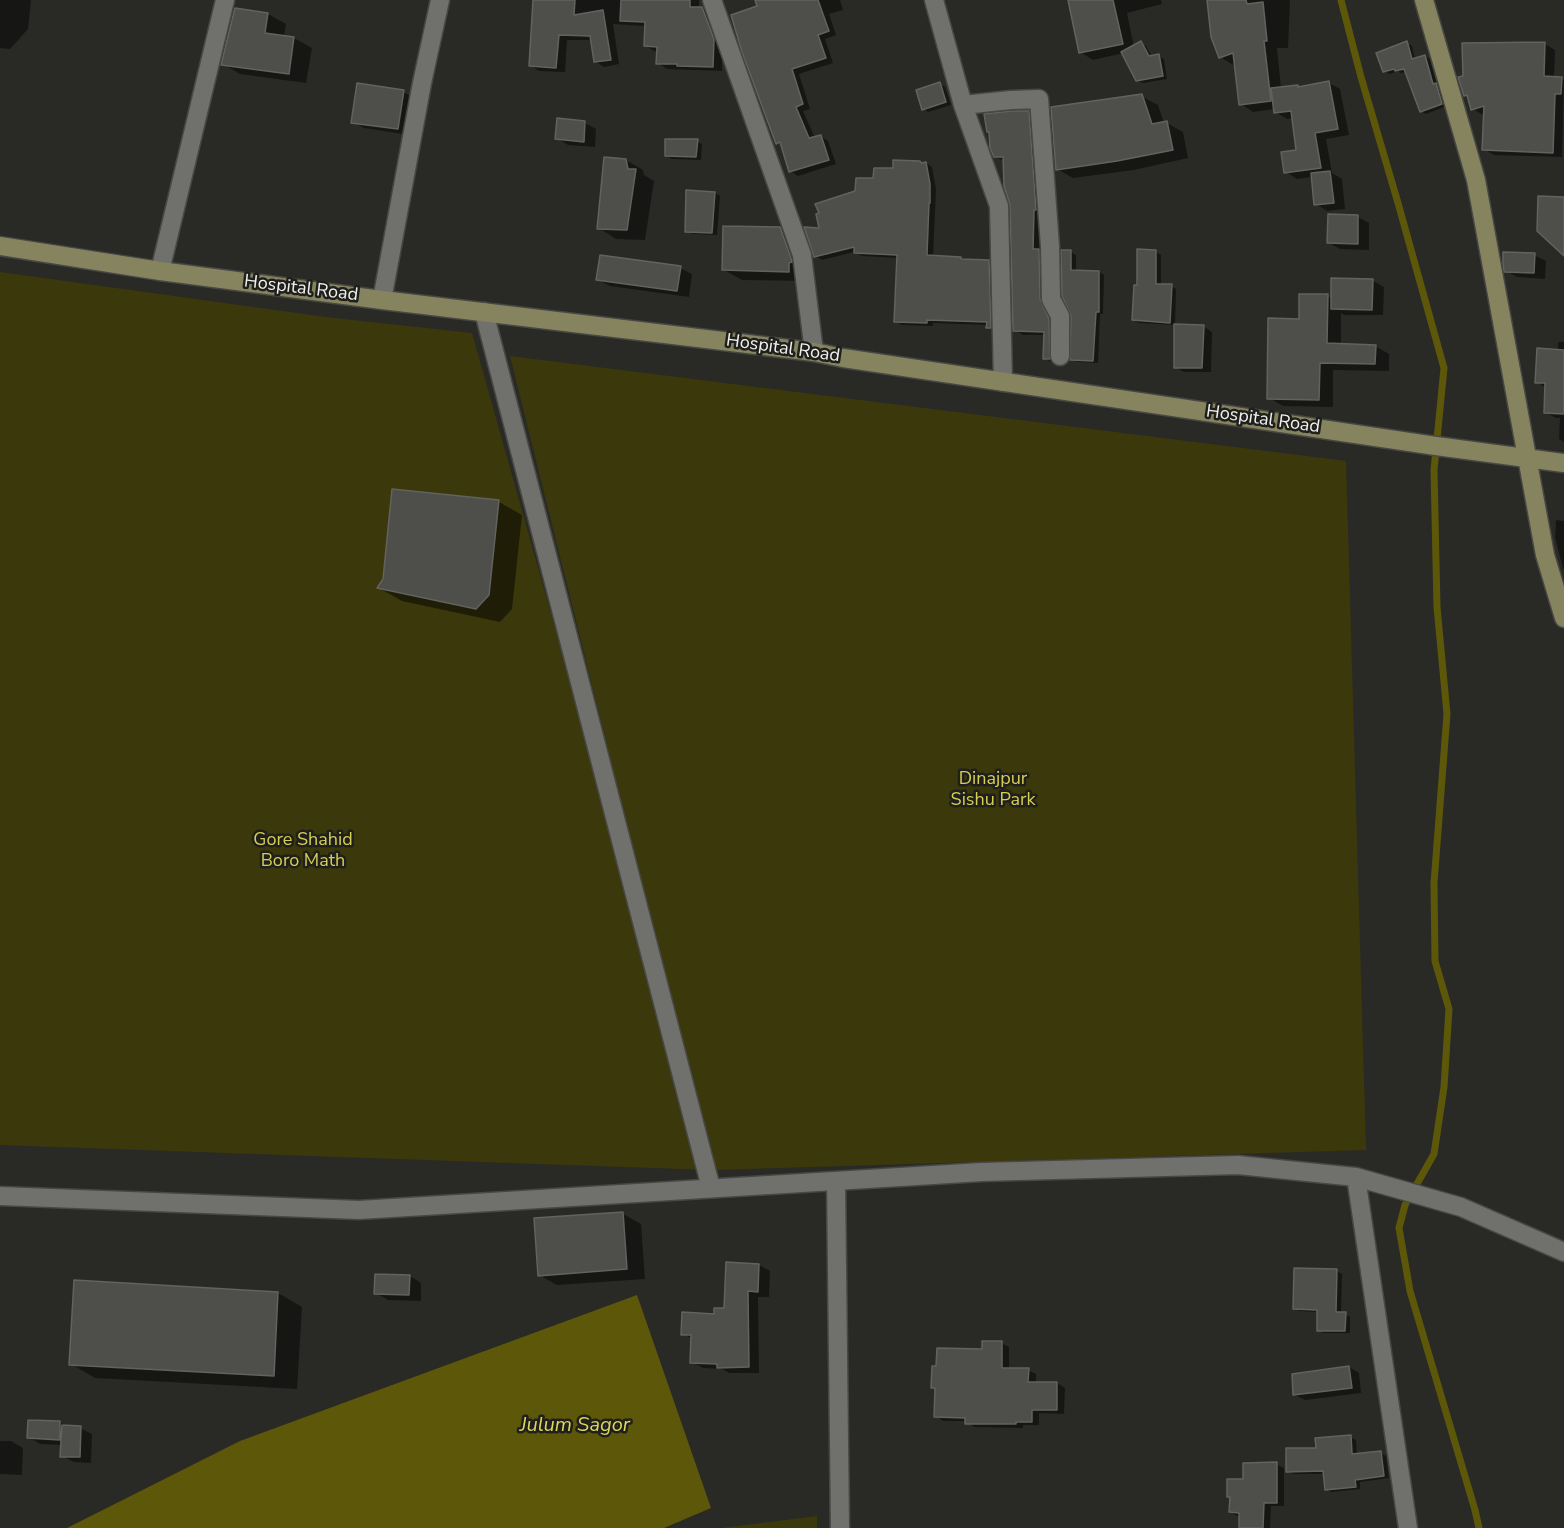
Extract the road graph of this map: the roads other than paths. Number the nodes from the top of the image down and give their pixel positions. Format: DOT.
graph roads {
  1 [pos="225,0"];
  2 [pos="440,0"];
  3 [pos="712,0"];
  4 [pos="934,0"];
  5 [pos="1424,0"];
  6 [pos="963,105"];
  7 [pos="0,246"];
  8 [pos="159,271"];
  9 [pos="382,300"];
  10 [pos="484,312"];
  11 [pos="814,352"];
  12 [pos="1060,356"];
  13 [pos="1003,382"];
  14 [pos="1527,458"];
  15 [pos="1564,463"];
  16 [pos="1564,618"];
  17 [pos="1356,1177"];
  18 [pos="836,1181"];
  19 [pos="711,1188"];
  20 [pos="0,1196"];
  21 [pos="1564,1252"];
  22 [pos="840,1528"];
  23 [pos="1408,1528"];
  1 -- 8 [label="street"];
  2 -- 9 [label="street"];
  3 -- 11 [label="street"];
  4 -- 6 [label="street"];
  5 -- 14 [label="main road"];
  6 -- 12 [label="street"];
  6 -- 13 [label="street"];
  7 -- 8 [label="main road, Hospital Road"];
  8 -- 9 [label="main road, Hospital Road"];
  9 -- 10 [label="main road, Hospital Road"];
  10 -- 11 [label="main road, Hospital Road"];
  10 -- 19 [label="street"];
  11 -- 13 [label="main road, Hospital Road"];
  13 -- 14 [label="main road, Hospital Road"];
  14 -- 15 [label="main road, Hospital Road"];
  14 -- 16 [label="main road"];
  17 -- 18 [label="street"];
  17 -- 21 [label="street"];
  17 -- 23 [label="street"];
  18 -- 19 [label="street"];
  18 -- 22 [label="street"];
  19 -- 20 [label="street"];
}
